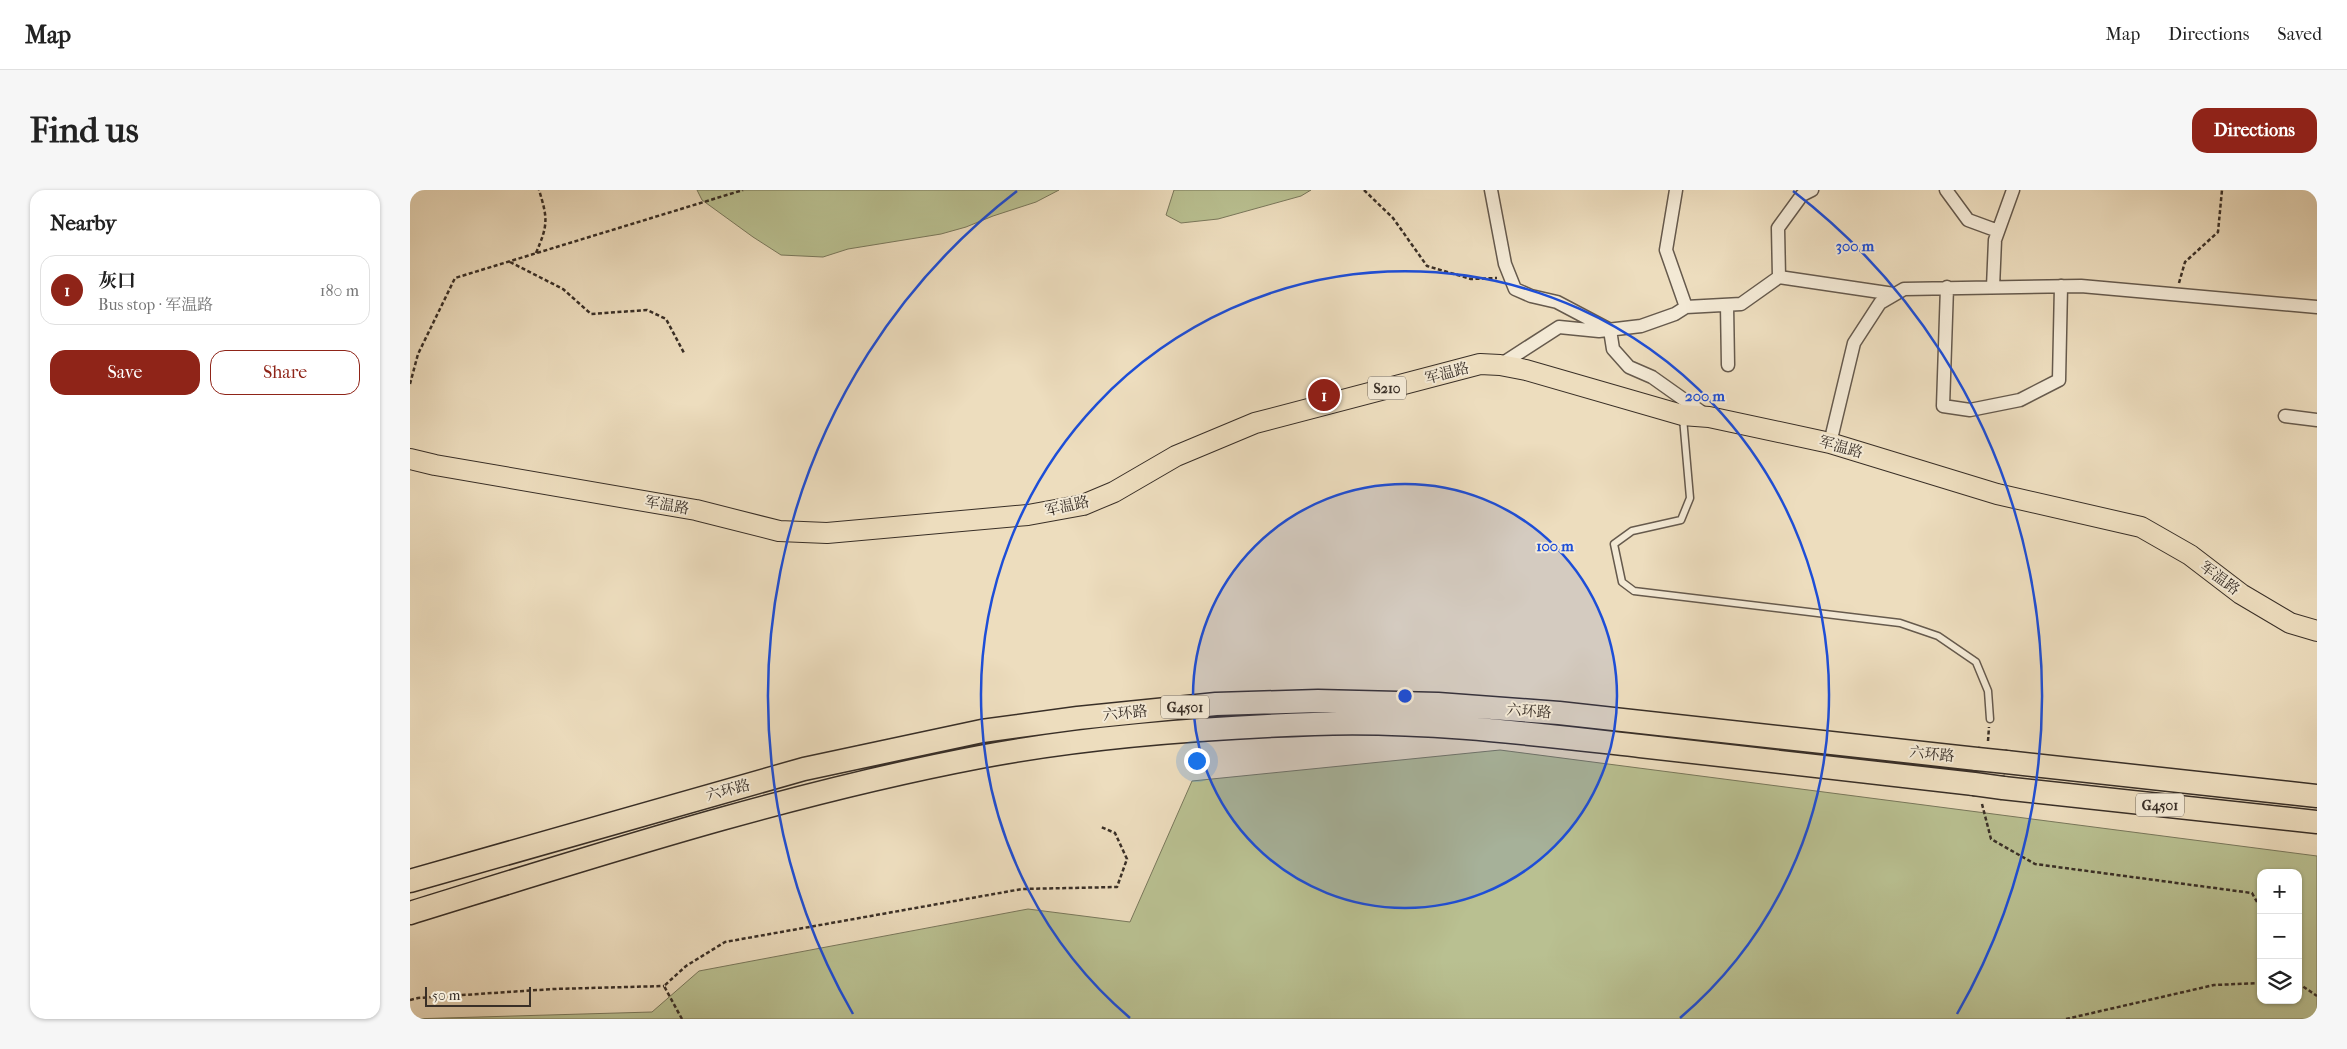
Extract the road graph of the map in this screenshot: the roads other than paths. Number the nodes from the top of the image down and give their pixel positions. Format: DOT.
graph roads {
  1 [pos="1491,190"];
  2 [pos="1676,190"];
  3 [pos="1812,190"];
  4 [pos="1946,190"];
  5 [pos="2013,190"];
  6 [pos="1998,231"];
  7 [pos="1779,277"];
  8 [pos="2061,286"];
  9 [pos="1947,287"];
  10 [pos="1993,287"];
  11 [pos="1894,294"];
  12 [pos="1728,305"];
  13 [pos="1686,307"];
  14 [pos="2317,307"];
  15 [pos="1610,330"];
  16 [pos="1500,365"];
  17 [pos="1728,365"];
  18 [pos="1682,414"];
  19 [pos="2285,416"];
  20 [pos="1709,417"];
  21 [pos="2317,420"];
  22 [pos="1830,443"];
  23 [pos="410,459"];
  24 [pos="2317,631"];
  25 [pos="1990,719"];
  26 [pos="2317,796"];
  27 [pos="2317,822"];
  28 [pos="410,881"];
  29 [pos="410,913"];
  1 -- 15 [label="street"];
  2 -- 13 [label="street"];
  3 -- 7 [label="street"];
  4 -- 6 [label="street"];
  5 -- 6 [label="street"];
  6 -- 10 [label="street"];
  7 -- 11 [label="street"];
  7 -- 12 [label="street"];
  8 -- 9 [label="street"];
  8 -- 10 [label="street"];
  8 -- 14 [label="street"];
  9 -- 10 [label="street"];
  9 -- 11 [label="street"];
  11 -- 22 [label="street"];
  12 -- 13 [label="street"];
  12 -- 17 [label="street"];
  13 -- 15 [label="street"];
  15 -- 16 [label="street"];
  15 -- 20 [label="street"];
  16 -- 18 [label="main road, 军温路 / S210"];
  16 -- 23 [label="main road, 军温路 / S210"];
  18 -- 20 [label="main road, 军温路 / S210"];
  18 -- 25 [label="lane"];
  19 -- 21 [label="street"];
  20 -- 22 [label="main road, 军温路 / S210"];
  22 -- 24 [label="main road, 军温路 / S210"];
  26 -- 28 [label="highway, 六环路 / G4501, bridge"];
  27 -- 29 [label="highway, 六环路 / G4501, bridge"];
}
